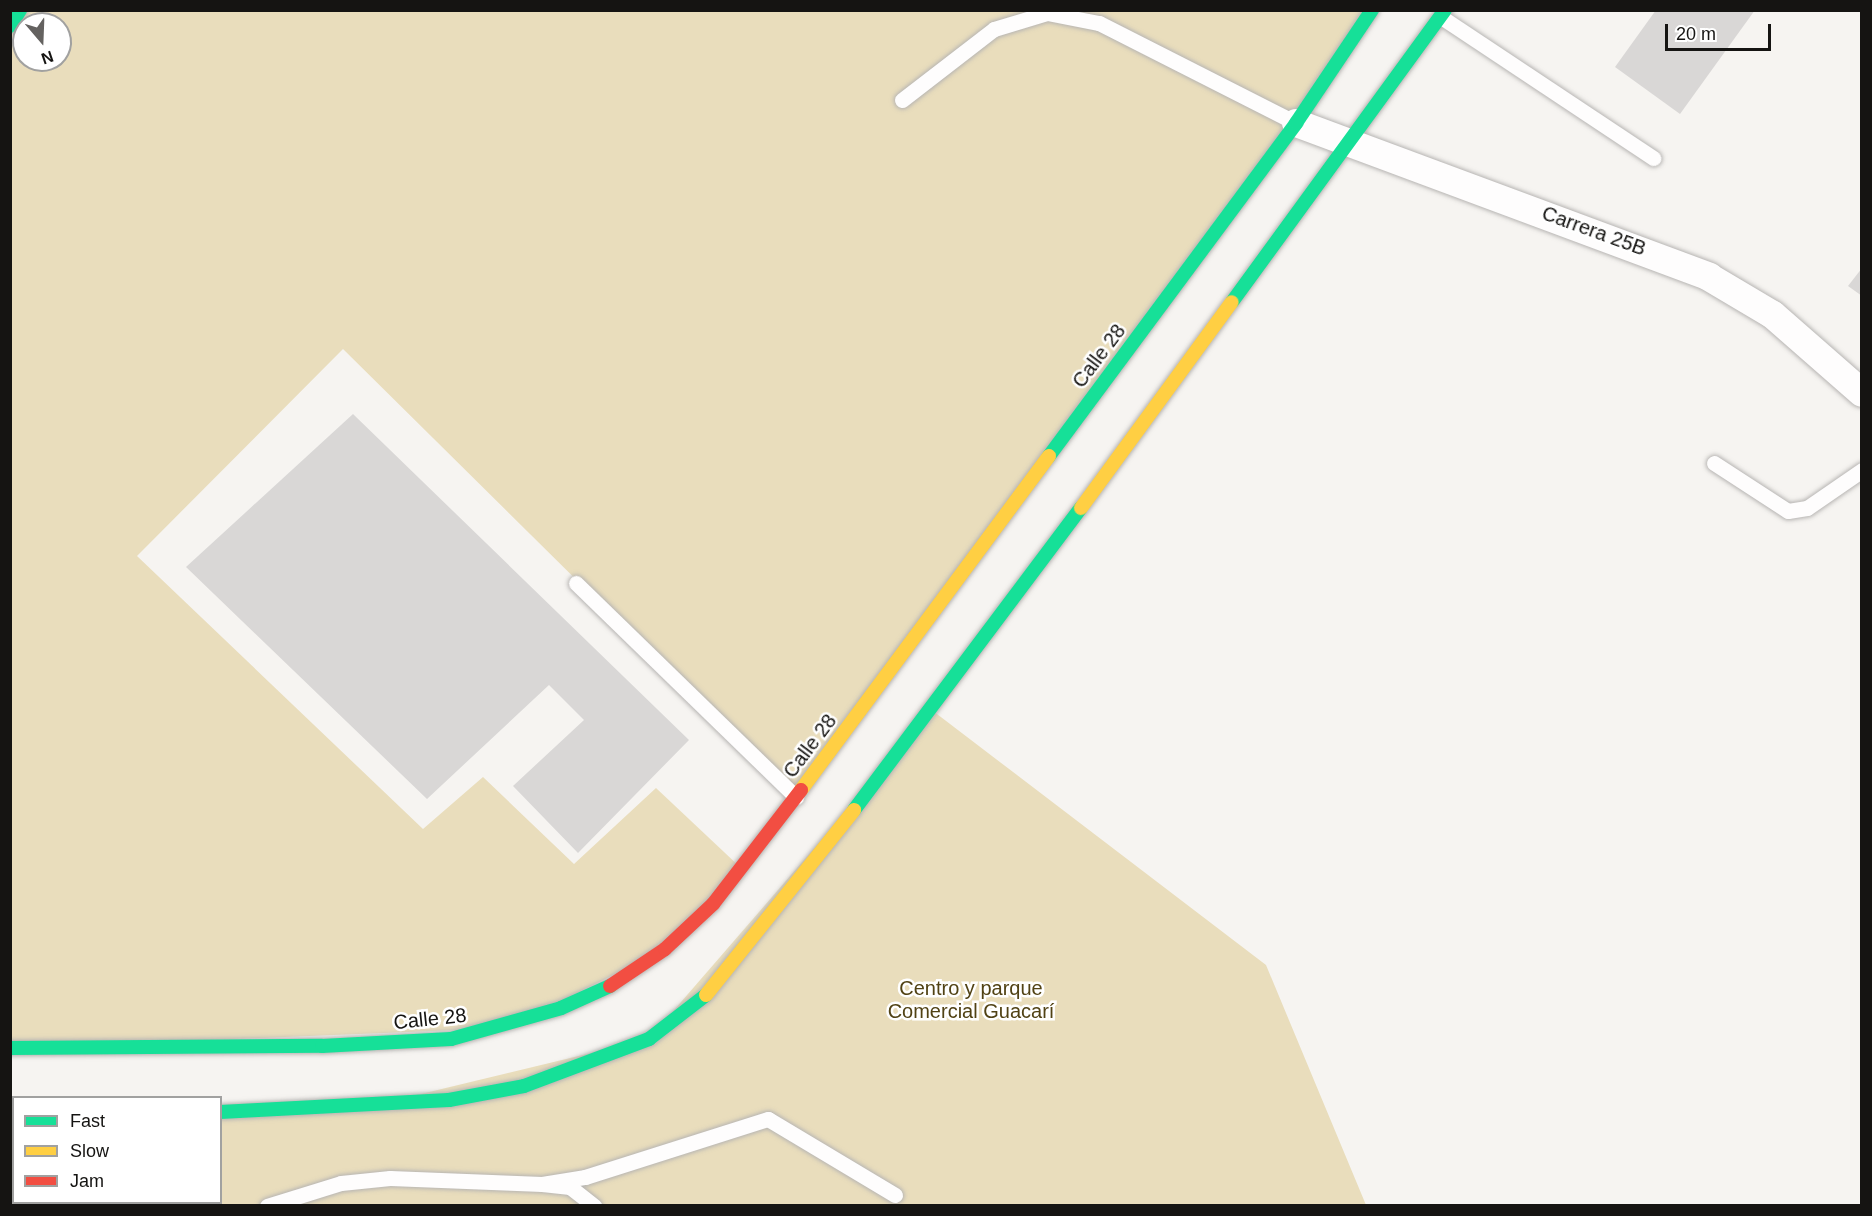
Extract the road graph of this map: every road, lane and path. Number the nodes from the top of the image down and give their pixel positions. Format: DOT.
graph roads {
  1 [pos="20,10"];
  2 [pos="1372,10"];
  3 [pos="1443,14"];
  4 [pos="10,26"];
  5 [pos="902,100"];
  6 [pos="1296,123"];
  7 [pos="1352,144"];
  8 [pos="1653,158"];
  9 [pos="1862,393"];
  10 [pos="1714,463"];
  11 [pos="1862,470"];
  12 [pos="576,584"];
  13 [pos="796,796"];
  14 [pos="10,1048"];
  15 [pos="222,1112"];
  16 [pos="542,1184"];
  17 [pos="895,1195"];
  18 [pos="267,1206"];
  19 [pos="594,1206"];
  1 -- 4 [label="street"];
  2 -- 6 [label="street, Calle 28"];
  3 -- 7 [label="street"];
  3 -- 8 [label="lane"];
  5 -- 6 [label="lane"];
  6 -- 7 [label="street, Carrera 25B"];
  6 -- 13 [label="street, Calle 28"];
  7 -- 9 [label="street, Carrera 25B"];
  7 -- 15 [label="street"];
  10 -- 11 [label="lane"];
  12 -- 13 [label="lane"];
  13 -- 14 [label="street, Calle 28"];
  16 -- 17 [label="lane"];
  16 -- 18 [label="lane"];
  16 -- 19 [label="lane"];
}
